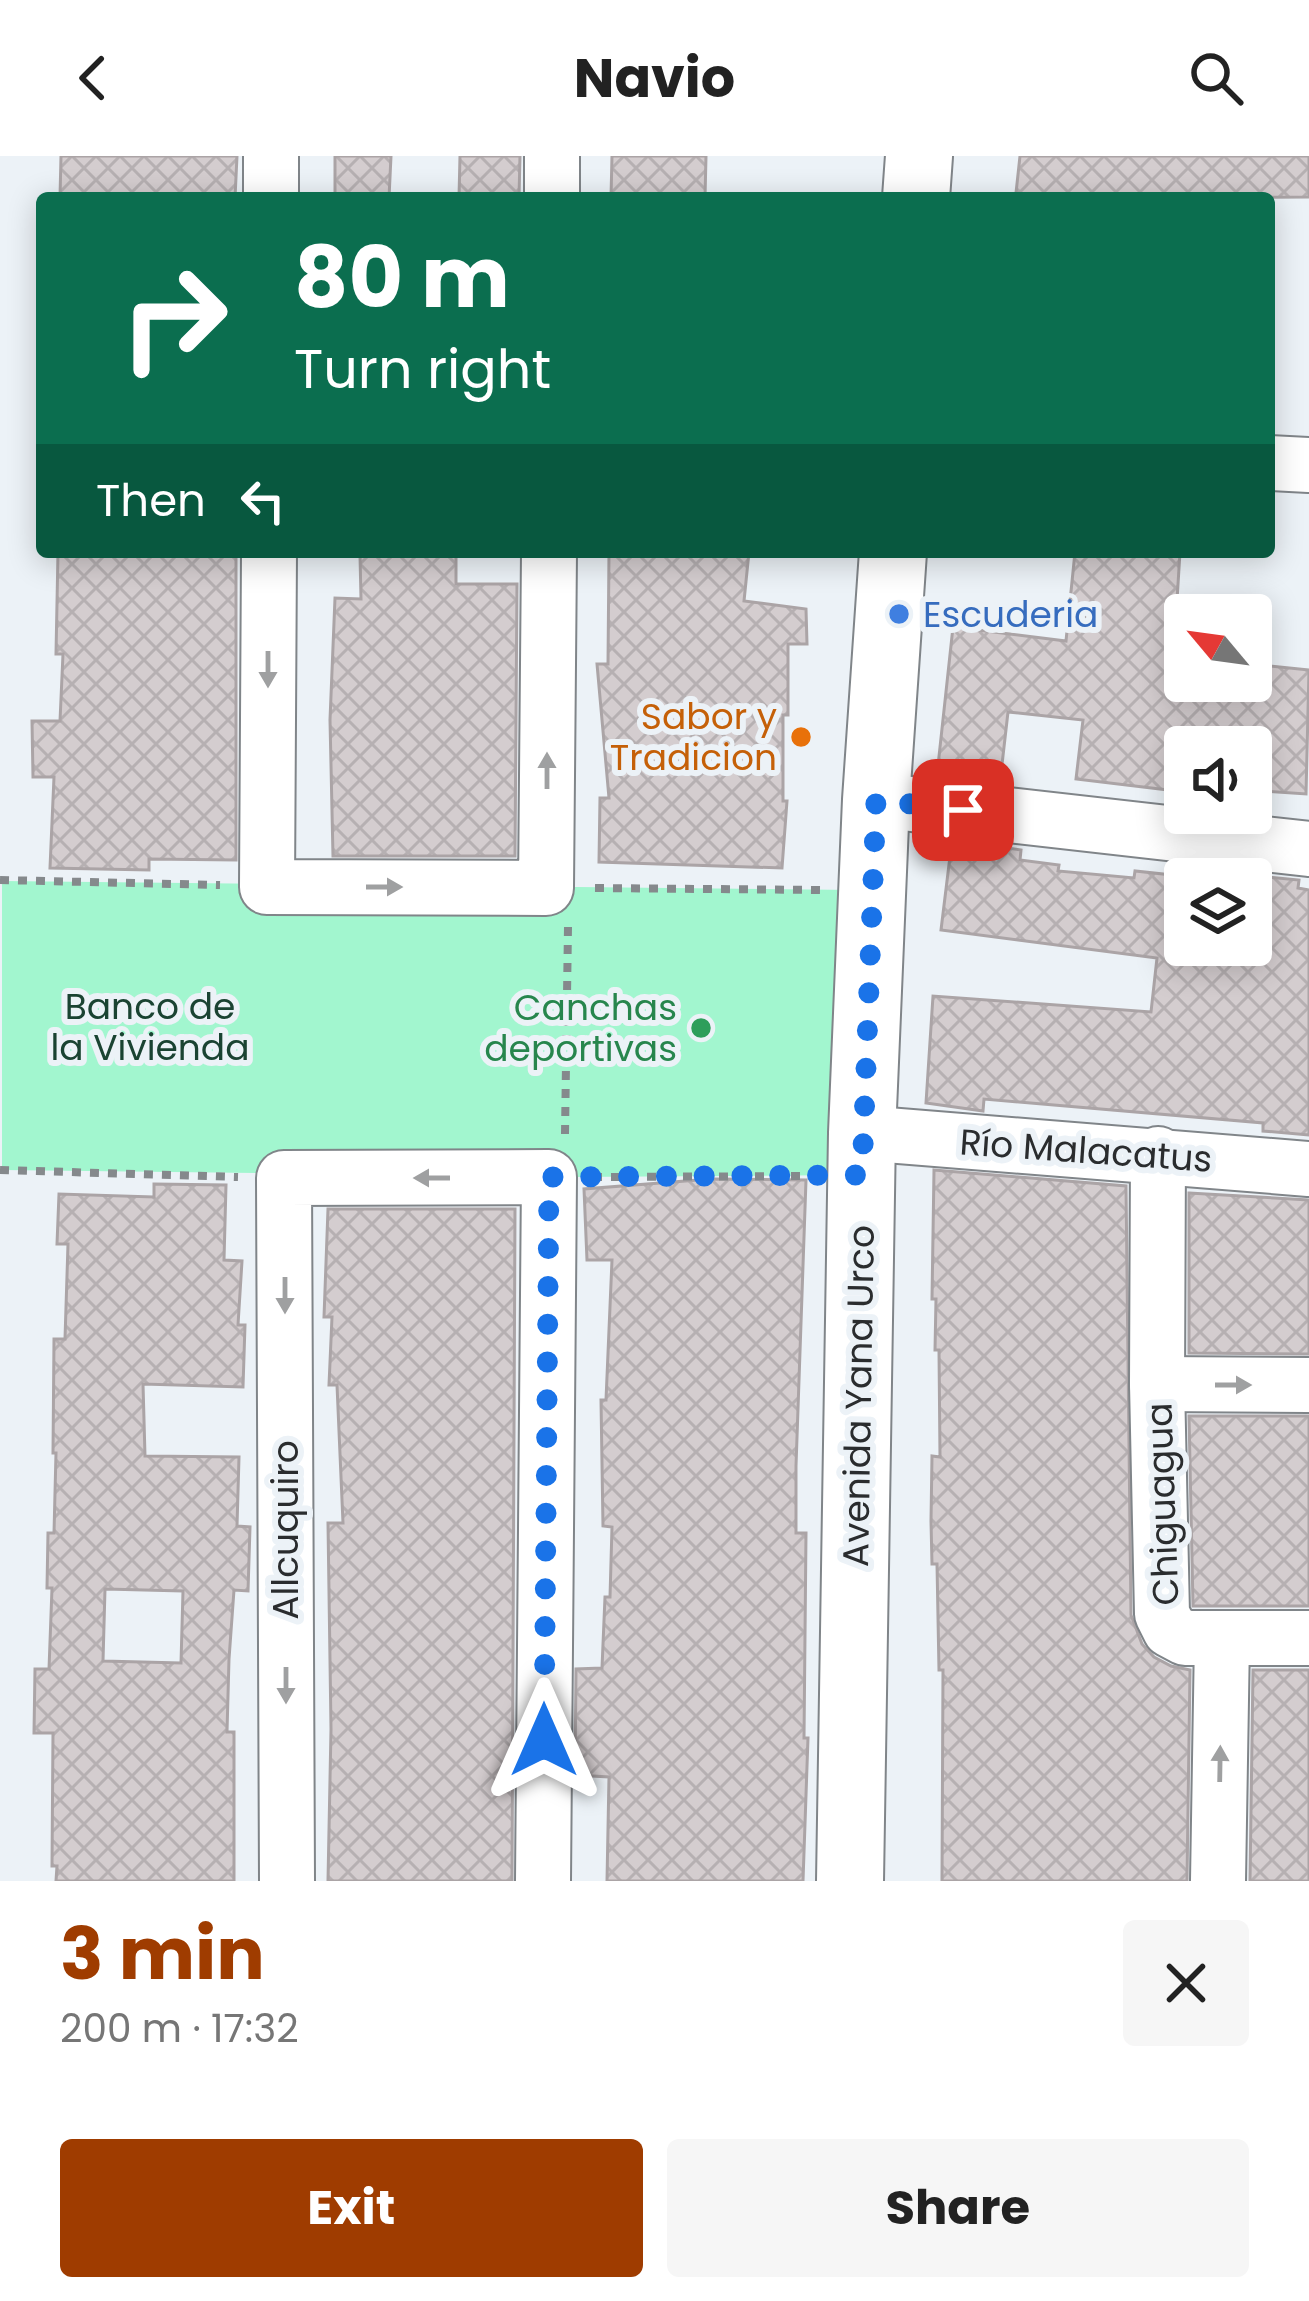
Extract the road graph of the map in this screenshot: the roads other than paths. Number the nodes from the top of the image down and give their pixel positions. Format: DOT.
graph roads {
  1 [pos="271,156"];
  2 [pos="552,156"];
  3 [pos="919,156"];
  4 [pos="271,192"];
  5 [pos="552,192"];
  6 [pos="916,192"];
  7 [pos="1275,463"];
  8 [pos="1309,465"];
  9 [pos="268,558"];
  10 [pos="549,558"];
  11 [pos="893,558"];
  12 [pos="876,800"];
  13 [pos="1309,849"];
  14 [pos="862,1154"];
  15 [pos="1158,1154"];
  16 [pos="1309,1168"];
  17 [pos="1157,1384"];
  18 [pos="1309,1385"];
  19 [pos="1309,1638"];
  20 [pos="1222,1640"];
  21 [pos="287,1881"];
  22 [pos="543,1881"];
  23 [pos="850,1881"];
  24 [pos="1218,1881"];
  1 -- 4 [label="street"];
  2 -- 5 [label="street"];
  3 -- 6 [label="street"];
  7 -- 8 [label="street"];
  9 -- 10 [label="street, one-way"];
  11 -- 12 [label="street, Avenida Yana Urco"];
  12 -- 13 [label="street"];
  12 -- 14 [label="street, Avenida Yana Urco"];
  14 -- 15 [label="street, Río Malacatus"];
  14 -- 23 [label="street, Avenida Yana Urco"];
  15 -- 16 [label="street, Río Malacatus"];
  15 -- 17 [label="street, Chiguagua"];
  17 -- 18 [label="street, one-way"];
  17 -- 20 [label="street, Chiguagua"];
  19 -- 20 [label="street"];
  24 -- 20 [label="street, Chiguagua, one-way"];
  22 -- 21 [label="street, Allcuquiro, one-way"];
}
